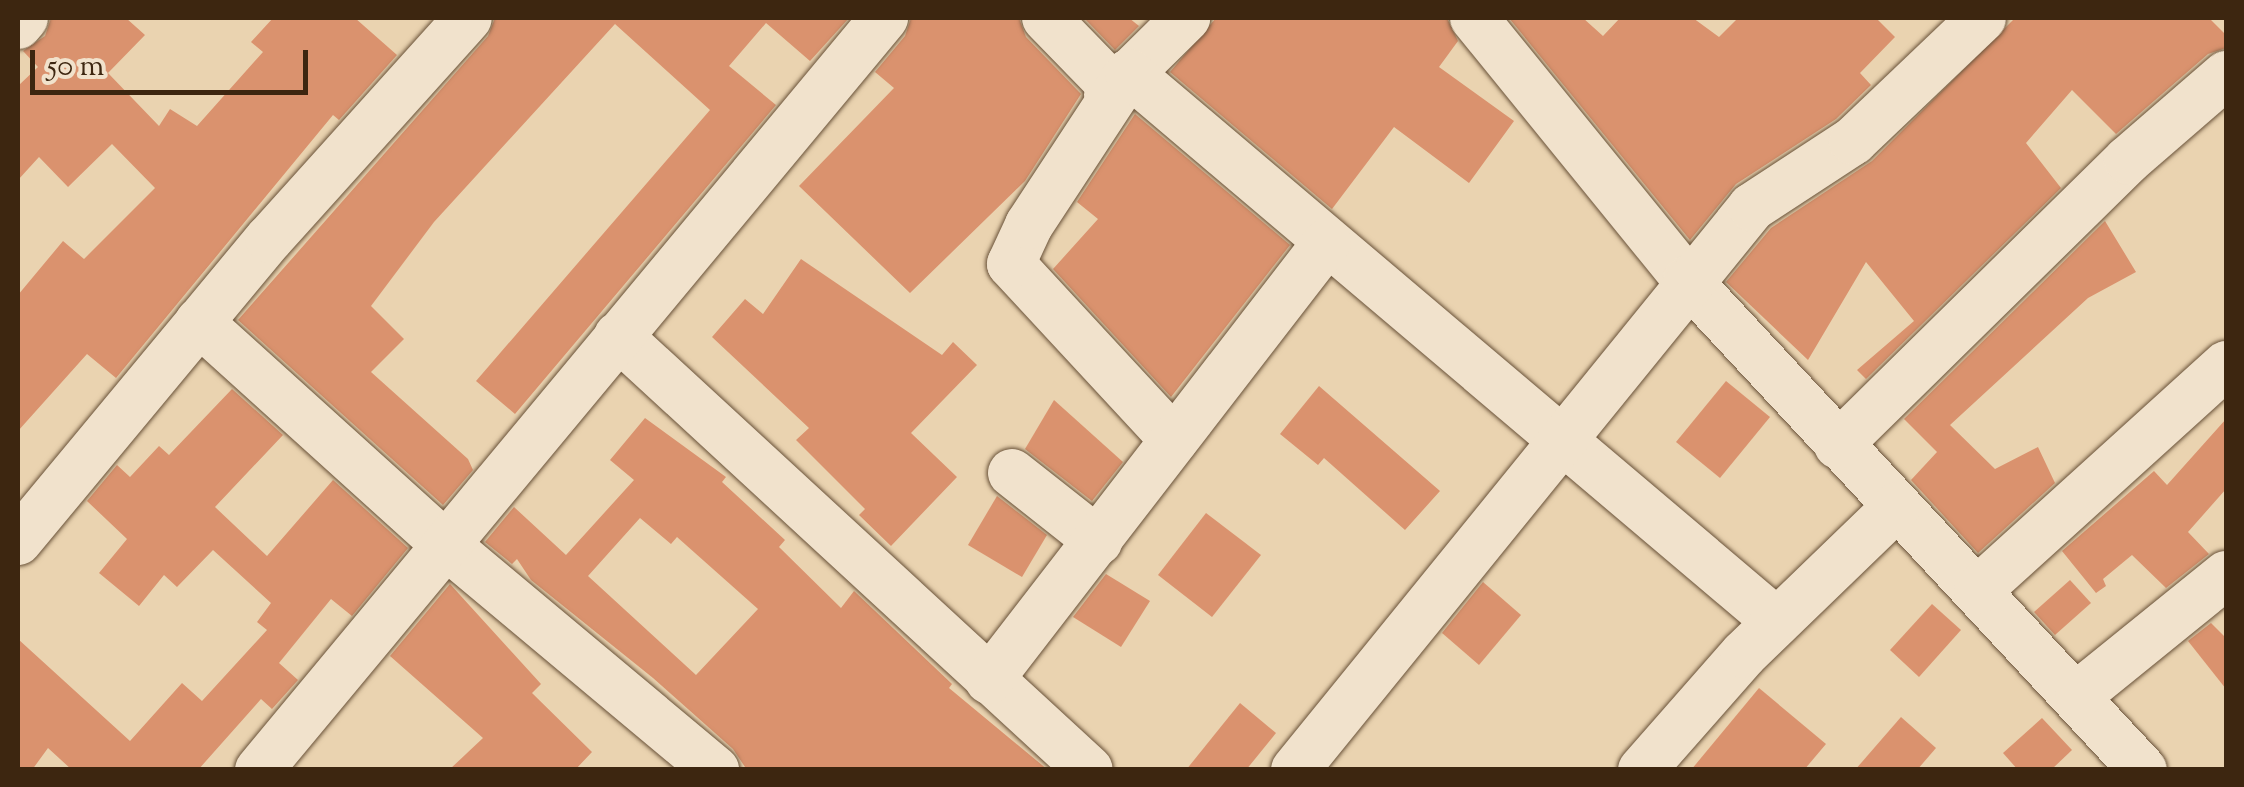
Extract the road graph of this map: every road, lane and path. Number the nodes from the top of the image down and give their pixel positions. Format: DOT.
graph roads {
  1 [pos="24,18"];
  2 [pos="468,18"];
  3 [pos="884,18"];
  4 [pos="1046,18"];
  5 [pos="1186,18"];
  6 [pos="1474,18"];
  7 [pos="1972,21"];
  8 [pos="18,25"];
  9 [pos="2226,75"];
  10 [pos="1121,81"];
  11 [pos="1065,141"];
  12 [pos="1327,242"];
  13 [pos="1687,280"];
  14 [pos="199,322"];
  15 [pos="618,336"];
  16 [pos="2226,365"];
  17 [pos="1559,438"];
  18 [pos="1174,440"];
  19 [pos="1838,445"];
  20 [pos="1012,474"];
  21 [pos="1897,506"];
  22 [pos="18,541"];
  23 [pos="1098,541"];
  24 [pos="446,545"];
  25 [pos="2226,576"];
  26 [pos="1978,590"];
  27 [pos="1777,622"];
  28 [pos="989,680"];
  29 [pos="2078,694"];
  30 [pos="259,770"];
  31 [pos="714,770"];
  32 [pos="1089,770"];
  33 [pos="1296,770"];
  34 [pos="1642,770"];
  35 [pos="2144,770"];
  1 -- 8 [label="street"];
  2 -- 14 [label="street"];
  3 -- 15 [label="street"];
  4 -- 10 [label="street"];
  5 -- 10 [label="street"];
  6 -- 13 [label="street"];
  7 -- 13 [label="street"];
  9 -- 19 [label="street"];
  10 -- 11 [label="street"];
  10 -- 12 [label="street"];
  10 -- 18 [label="street"];
  12 -- 17 [label="street"];
  12 -- 18 [label="street"];
  13 -- 17 [label="street"];
  13 -- 19 [label="street"];
  14 -- 22 [label="street"];
  14 -- 24 [label="street"];
  15 -- 24 [label="street"];
  15 -- 28 [label="street"];
  16 -- 26 [label="street"];
  17 -- 27 [label="street"];
  17 -- 33 [label="street"];
  18 -- 23 [label="street"];
  19 -- 21 [label="street"];
  20 -- 23 [label="street"];
  21 -- 26 [label="street"];
  21 -- 27 [label="street"];
  23 -- 28 [label="street"];
  24 -- 30 [label="street"];
  24 -- 31 [label="street"];
  25 -- 29 [label="street"];
  26 -- 29 [label="street"];
  27 -- 34 [label="street"];
  28 -- 32 [label="street"];
  29 -- 35 [label="street"];
}
